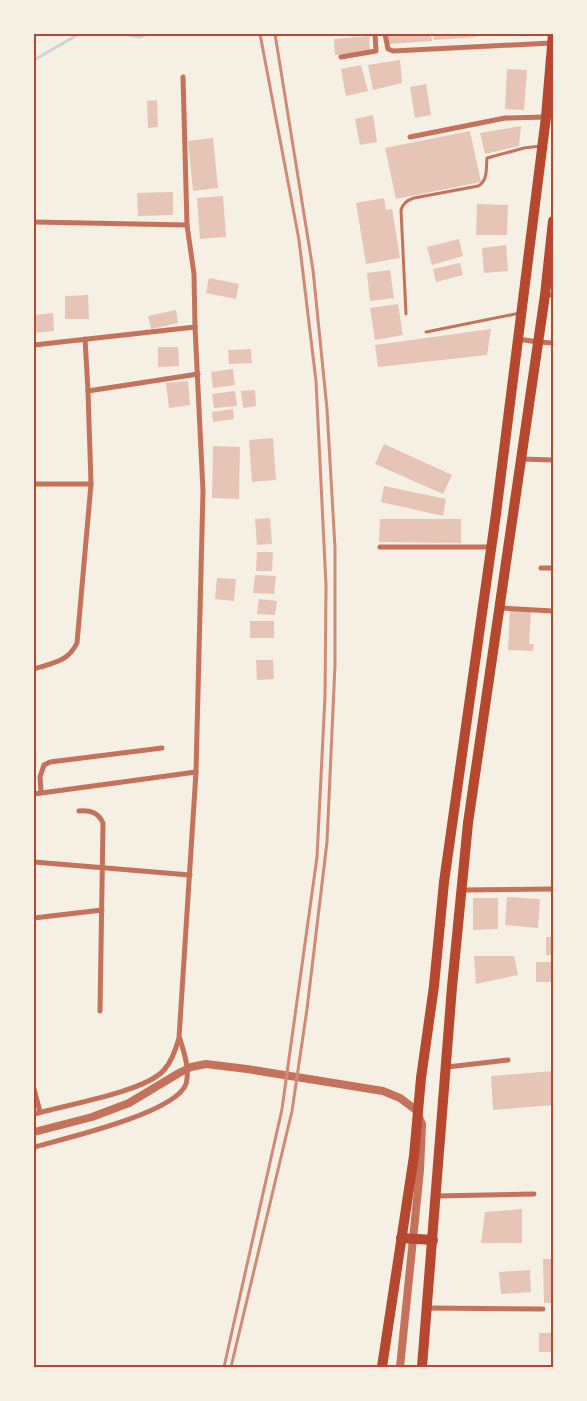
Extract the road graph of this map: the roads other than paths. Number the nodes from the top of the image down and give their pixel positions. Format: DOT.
graph roads {
  1 [pos="375,34"];
  2 [pos="385,34"];
  3 [pos="553,34"];
  4 [pos="553,43"];
  5 [pos="341,57"];
  6 [pos="183,77"];
  7 [pos="546,117"];
  8 [pos="410,137"];
  9 [pos="542,146"];
  10 [pos="553,220"];
  11 [pos="34,222"];
  12 [pos="187,225"];
  13 [pos="549,295"];
  14 [pos="521,312"];
  15 [pos="406,314"];
  16 [pos="195,327"];
  17 [pos="426,332"];
  18 [pos="518,339"];
  19 [pos="85,340"];
  20 [pos="538,342"];
  21 [pos="553,343"];
  22 [pos="34,345"];
  23 [pos="198,374"];
  24 [pos="88,391"];
  25 [pos="520,460"];
  26 [pos="553,460"];
  27 [pos="34,484"];
  28 [pos="90,484"];
  29 [pos="380,547"];
  30 [pos="491,547"];
  31 [pos="541,568"];
  32 [pos="553,568"];
  33 [pos="499,608"];
  34 [pos="553,612"];
  35 [pos="34,669"];
  36 [pos="162,748"];
  37 [pos="196,772"];
  38 [pos="41,792"];
  39 [pos="34,794"];
  40 [pos="79,811"];
  41 [pos="34,862"];
  42 [pos="102,868"];
  43 [pos="190,875"];
  44 [pos="553,889"];
  45 [pos="461,890"];
  46 [pos="102,910"];
  47 [pos="34,918"];
  48 [pos="434,986"];
  49 [pos="452,987"];
  50 [pos="100,1011"];
  51 [pos="179,1038"];
  52 [pos="508,1060"];
  53 [pos="447,1067"];
  54 [pos="34,1089"];
  55 [pos="40,1112"];
  56 [pos="34,1114"];
  57 [pos="34,1132"];
  58 [pos="34,1147"];
  59 [pos="534,1194"];
  60 [pos="436,1196"];
  61 [pos="401,1238"];
  62 [pos="433,1240"];
  63 [pos="427,1308"];
  64 [pos="543,1309"];
  65 [pos="382,1367"];
  66 [pos="400,1367"];
  67 [pos="422,1367"];
  1 -- 5 [label="street"];
  2 -- 4 [label="street"];
  3 -- 4 [label="main road"];
  4 -- 7 [label="main road"];
  6 -- 12 [label="street"];
  7 -- 8 [label="street"];
  7 -- 9 [label="main road"];
  9 -- 14 [label="main road"];
  9 -- 15 [label="lane"];
  10 -- 13 [label="main road"];
  11 -- 12 [label="street"];
  12 -- 16 [label="street"];
  13 -- 20 [label="main road"];
  14 -- 17 [label="lane"];
  14 -- 18 [label="main road"];
  16 -- 19 [label="street"];
  16 -- 23 [label="street"];
  18 -- 20 [label="street"];
  18 -- 30 [label="main road"];
  19 -- 22 [label="street"];
  19 -- 24 [label="street"];
  20 -- 21 [label="street"];
  20 -- 25 [label="main road"];
  23 -- 24 [label="street"];
  23 -- 37 [label="street"];
  24 -- 28 [label="street"];
  25 -- 26 [label="street"];
  25 -- 33 [label="main road"];
  27 -- 28 [label="street"];
  28 -- 35 [label="street"];
  29 -- 30 [label="street"];
  30 -- 48 [label="main road"];
  31 -- 32 [label="street"];
  33 -- 34 [label="street"];
  33 -- 45 [label="main road"];
  36 -- 38 [label="street"];
  37 -- 38 [label="street"];
  37 -- 43 [label="street"];
  38 -- 39 [label="street"];
  40 -- 42 [label="street"];
  41 -- 42 [label="street"];
  42 -- 43 [label="street"];
  42 -- 46 [label="street"];
  43 -- 51 [label="street"];
  44 -- 45 [label="street"];
  45 -- 49 [label="main road"];
  46 -- 47 [label="street"];
  46 -- 50 [label="street"];
  48 -- 49 [label="main road"];
  48 -- 61 [label="main road"];
  49 -- 53 [label="main road"];
  51 -- 55 [label="street"];
  51 -- 58 [label="street"];
  52 -- 53 [label="street"];
  53 -- 60 [label="main road"];
  54 -- 55 [label="street"];
  55 -- 56 [label="street"];
  57 -- 66 [label="street"];
  59 -- 60 [label="street"];
  60 -- 62 [label="main road"];
  61 -- 62 [label="main road"];
  61 -- 65 [label="main road"];
  62 -- 63 [label="main road"];
  63 -- 64 [label="street"];
  63 -- 67 [label="main road"];
}
